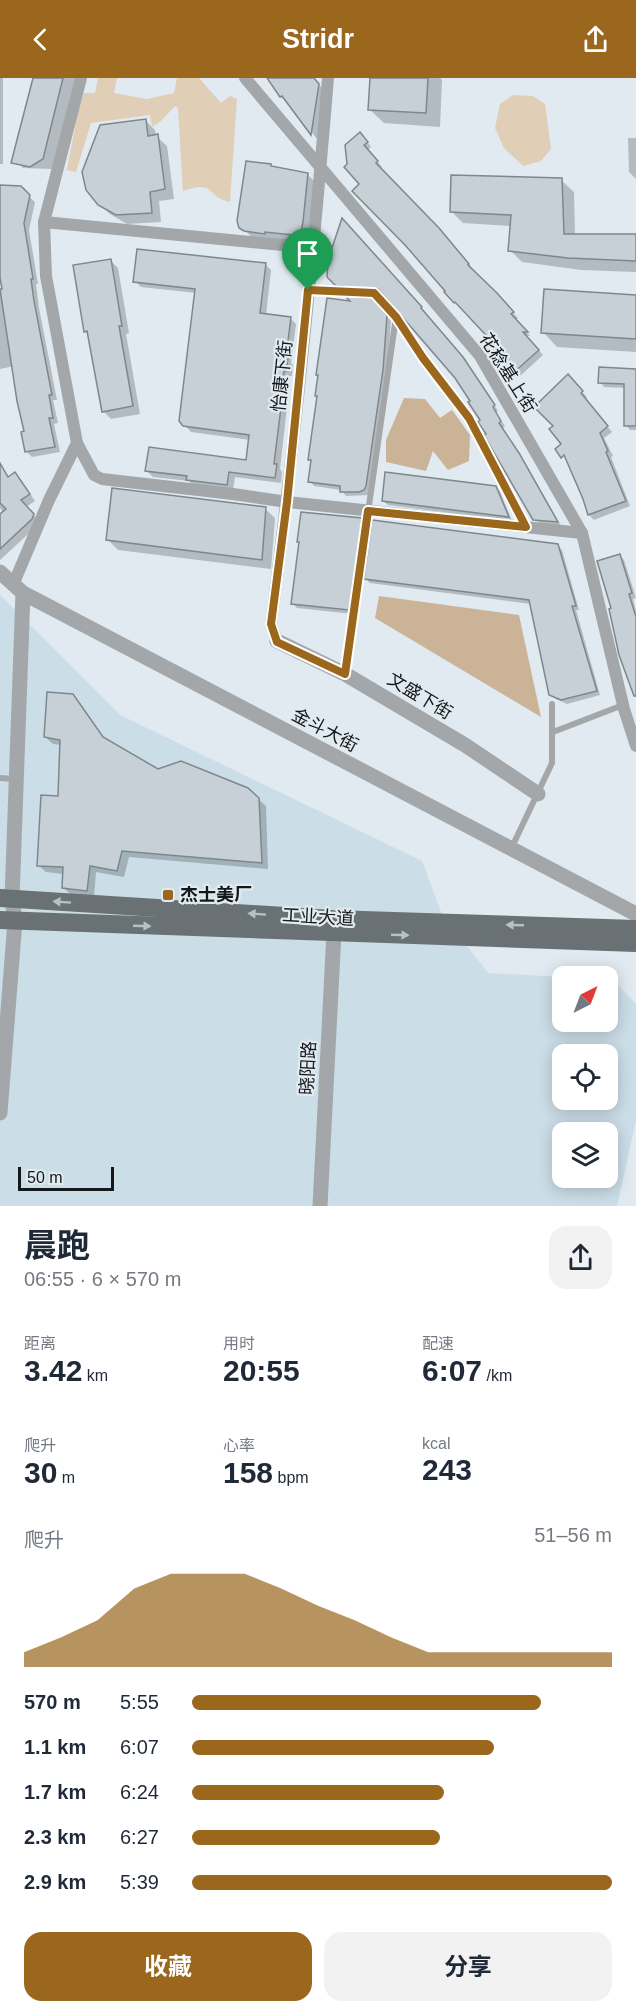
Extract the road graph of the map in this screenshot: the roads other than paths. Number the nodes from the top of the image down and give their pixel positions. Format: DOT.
graph roads {
  1 [pos="81,78"];
  2 [pos="245,78"];
  3 [pos="328,78"];
  4 [pos="321,169"];
  5 [pos="44,222"];
  6 [pos="313,248"];
  7 [pos="308,290"];
  8 [pos="396,317"];
  9 [pos="77,443"];
  10 [pos="287,502"];
  11 [pos="368,511"];
  12 [pos="526,527"];
  13 [pos="582,533"];
  14 [pos="0,572"];
  15 [pos="18,589"];
  16 [pos="277,642"];
  17 [pos="345,674"];
  18 [pos="552,704"];
  19 [pos="623,705"];
  20 [pos="553,732"];
  21 [pos="636,746"];
  22 [pos="0,778"];
  23 [pos="16,779"];
  24 [pos="538,794"];
  25 [pos="511,849"];
  26 [pos="6,899"];
  27 [pos="636,914"];
  28 [pos="8,921"];
  29 [pos="334,932"];
  30 [pos="634,940"];
  31 [pos="0,1113"];
  32 [pos="320,1206"];
  1 -- 5 [label="street"];
  2 -- 4 [label="street, 花稔基上街"];
  3 -- 4 [label="street, 怡康下街"];
  4 -- 6 [label="street, 怡康下街"];
  4 -- 13 [label="street, 花稔基上街"];
  5 -- 6 [label="street"];
  5 -- 9 [label="street"];
  6 -- 7 [label="street, 怡康下街"];
  7 -- 8 [label="lane"];
  7 -- 10 [label="street, 怡康下街"];
  8 -- 11 [label="lane"];
  8 -- 12 [label="lane"];
  9 -- 10 [label="street"];
  9 -- 15 [label="street"];
  10 -- 11 [label="street"];
  10 -- 16 [label="street, 怡康下街"];
  11 -- 12 [label="street"];
  11 -- 17 [label="lane"];
  12 -- 13 [label="street"];
  13 -- 19 [label="street, 花稔基上街"];
  14 -- 15 [label="street, 金斗大街"];
  15 -- 23 [label="street"];
  15 -- 25 [label="street, 金斗大街"];
  16 -- 17 [label="street, 文盛下街"];
  17 -- 24 [label="street, 文盛下街"];
  18 -- 20 [label="lane"];
  19 -- 20 [label="lane"];
  19 -- 21 [label="street, 花稔基上街"];
  20 -- 24 [label="lane"];
  22 -- 23 [label="lane"];
  23 -- 26 [label="street"];
  24 -- 25 [label="lane"];
  25 -- 27 [label="street, 金斗大街"];
  26 -- 28 [label="street"];
  30 -- 26 [label="main road, 工业大道, one-way"];
  28 -- 29 [label="main road, 工业大道, one-way"];
  28 -- 31 [label="street"];
  29 -- 30 [label="main road, 工业大道, one-way"];
  29 -- 32 [label="street, 晓阳路"];
}
